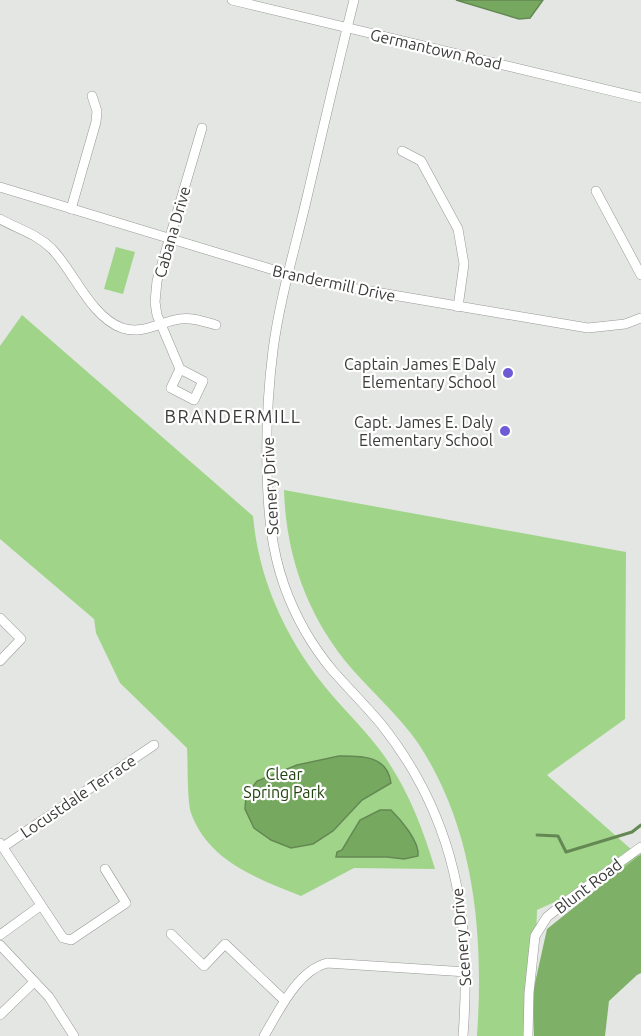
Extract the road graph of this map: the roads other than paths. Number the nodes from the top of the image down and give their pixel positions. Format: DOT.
graph roads {
  1 [pos="232,0"];
  2 [pos="354,0"];
  3 [pos="347,28"];
  4 [pos="92,96"];
  5 [pos="641,98"];
  6 [pos="202,128"];
  7 [pos="402,151"];
  8 [pos="0,187"];
  9 [pos="596,191"];
  10 [pos="71,209"];
  11 [pos="0,219"];
  12 [pos="168,239"];
  13 [pos="641,275"];
  14 [pos="288,276"];
  15 [pos="458,307"];
  16 [pos="641,318"];
  17 [pos="161,324"];
  18 [pos="216,325"];
  19 [pos="180,369"];
  20 [pos="0,618"];
  21 [pos="0,661"];
  22 [pos="154,746"];
  23 [pos="2,845"];
  24 [pos="641,847"];
  25 [pos="105,869"];
  26 [pos="40,906"];
  27 [pos="171,934"];
  28 [pos="0,935"];
  29 [pos="0,945"];
  30 [pos="467,972"];
  31 [pos="34,982"];
  32 [pos="284,1000"];
  33 [pos="0,1015"];
  34 [pos="269,1034"];
  35 [pos="74,1036"];
  36 [pos="463,1036"];
  37 [pos="528,1036"];
  1 -- 3 [label="street, Germantown Road"];
  2 -- 3 [label="street, Scenery Drive"];
  3 -- 5 [label="street, Germantown Road"];
  3 -- 14 [label="street, Scenery Drive"];
  4 -- 10 [label="street"];
  6 -- 12 [label="street, Cabana Drive"];
  7 -- 15 [label="street"];
  8 -- 10 [label="street, Brandermill Drive"];
  9 -- 13 [label="street"];
  10 -- 12 [label="street, Brandermill Drive"];
  11 -- 17 [label="street"];
  12 -- 14 [label="street, Brandermill Drive"];
  12 -- 17 [label="street, Cabana Drive"];
  14 -- 15 [label="street, Brandermill Drive"];
  14 -- 30 [label="street, Scenery Drive"];
  15 -- 16 [label="street, Brandermill Drive"];
  17 -- 18 [label="street"];
  17 -- 19 [label="street, Cabana Drive"];
  20 -- 21 [label="street"];
  22 -- 23 [label="street, Locustdale Terrace"];
  23 -- 26 [label="street"];
  24 -- 37 [label="street, Blunt Road"];
  25 -- 26 [label="street"];
  26 -- 28 [label="street"];
  27 -- 32 [label="street"];
  29 -- 31 [label="street"];
  30 -- 32 [label="street"];
  30 -- 36 [label="street, Scenery Drive"];
  31 -- 33 [label="street"];
  31 -- 35 [label="street"];
  32 -- 34 [label="street"];
}
